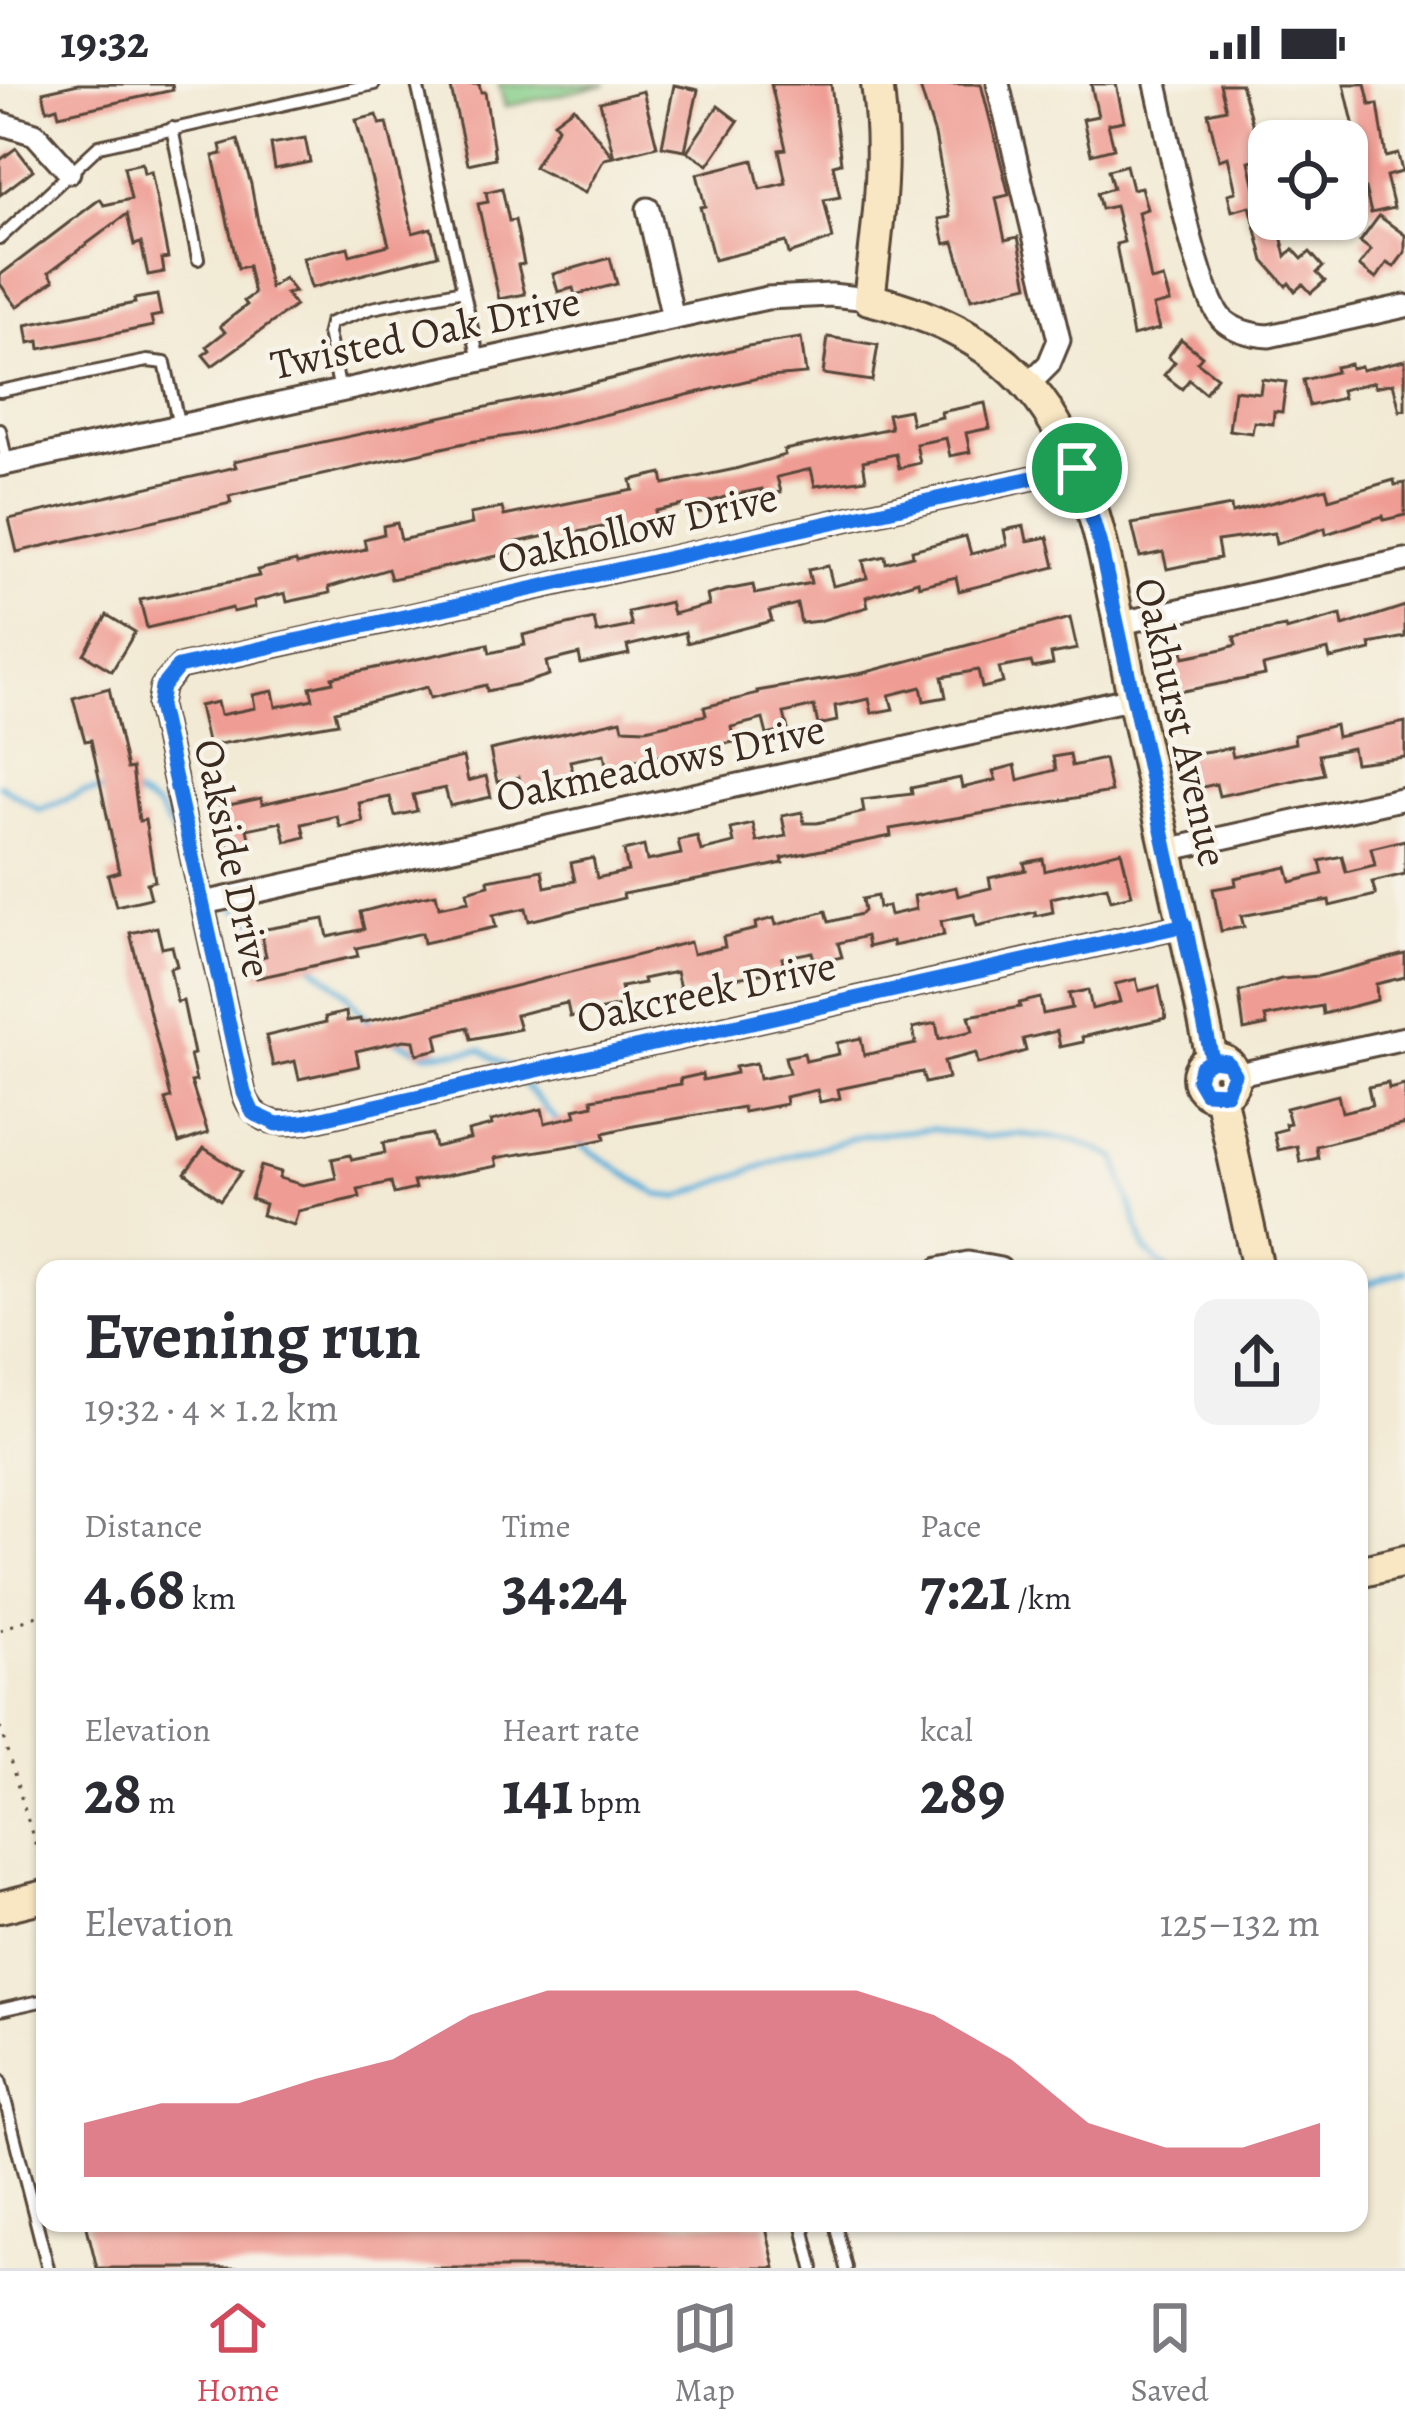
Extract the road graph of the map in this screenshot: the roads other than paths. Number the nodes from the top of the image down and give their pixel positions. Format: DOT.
graph roads {
  1 [pos="374,84"];
  2 [pos="417,84"];
  3 [pos="877,84"];
  4 [pos="998,84"];
  5 [pos="1156,84"];
  6 [pos="0,122"];
  7 [pos="172,128"];
  8 [pos="69,172"];
  9 [pos="648,208"];
  10 [pos="0,238"];
  11 [pos="198,260"];
  12 [pos="463,290"];
  13 [pos="869,299"];
  14 [pos="1405,306"];
  15 [pos="673,318"];
  16 [pos="479,360"];
  17 [pos="1028,386"];
  18 [pos="0,391"];
  19 [pos="340,391"];
  20 [pos="178,426"];
  21 [pos="0,430"];
  22 [pos="4,465"];
  23 [pos="1077,468"];
  24 [pos="1405,560"];
  25 [pos="1117,624"];
  26 [pos="214,660"];
  27 [pos="1133,698"];
  28 [pos="1405,798"];
  29 [pos="1167,850"];
  30 [pos="206,900"];
  31 [pos="1185,925"];
  32 [pos="1405,1038"];
  33 [pos="1222,1076"];
  34 [pos="248,1106"];
  35 [pos="1256,1260"];
  36 [pos="1405,1561"];
  37 [pos="1368,1570"];
  38 [pos="36,1898"];
  39 [pos="0,1907"];
  40 [pos="36,2002"];
  41 [pos="0,2010"];
  42 [pos="0,2080"];
  43 [pos="36,2224"];
  44 [pos="38,2232"];
  45 [pos="804,2232"];
  46 [pos="837,2232"];
  47 [pos="47,2268"];
  48 [pos="813,2268"];
  49 [pos="846,2268"];
  1 -- 7 [label="lane"];
  2 -- 12 [label="lane"];
  3 -- 13 [label="street"];
  4 -- 17 [label="street"];
  5 -- 14 [label="street"];
  6 -- 8 [label="street"];
  7 -- 8 [label="lane"];
  7 -- 11 [label="lane"];
  8 -- 10 [label="lane"];
  9 -- 15 [label="street"];
  12 -- 16 [label="lane"];
  12 -- 19 [label="lane"];
  13 -- 15 [label="street, Twisted Oak Drive"];
  13 -- 17 [label="street, Oakhurst Avenue"];
  15 -- 16 [label="street, Twisted Oak Drive"];
  16 -- 19 [label="street, Twisted Oak Drive"];
  17 -- 23 [label="street, Oakhurst Avenue"];
  18 -- 20 [label="lane"];
  19 -- 20 [label="street, Twisted Oak Drive"];
  20 -- 22 [label="street, Twisted Oak Drive"];
  21 -- 22 [label="lane"];
  23 -- 25 [label="street, Oakhurst Avenue"];
  23 -- 26 [label="street, Oakhollow Drive"];
  24 -- 25 [label="street"];
  25 -- 27 [label="street, Oakhurst Avenue"];
  26 -- 30 [label="street, Oakside Drive"];
  27 -- 29 [label="street, Oakhurst Avenue"];
  27 -- 30 [label="street, Oakmeadows Drive"];
  28 -- 29 [label="street"];
  29 -- 31 [label="street, Oakhurst Avenue"];
  30 -- 34 [label="street, Oakside Drive"];
  31 -- 33 [label="street, Oakhurst Avenue"];
  31 -- 34 [label="street, Oakcreek Drive"];
  32 -- 33 [label="street"];
  33 -- 35 [label="street, Oakhurst Avenue"];
  36 -- 37 [label="street"];
  38 -- 39 [label="street"];
  40 -- 41 [label="lane"];
  42 -- 43 [label="lane"];
  44 -- 47 [label="lane"];
  45 -- 48 [label="lane"];
  46 -- 49 [label="lane"];
}
